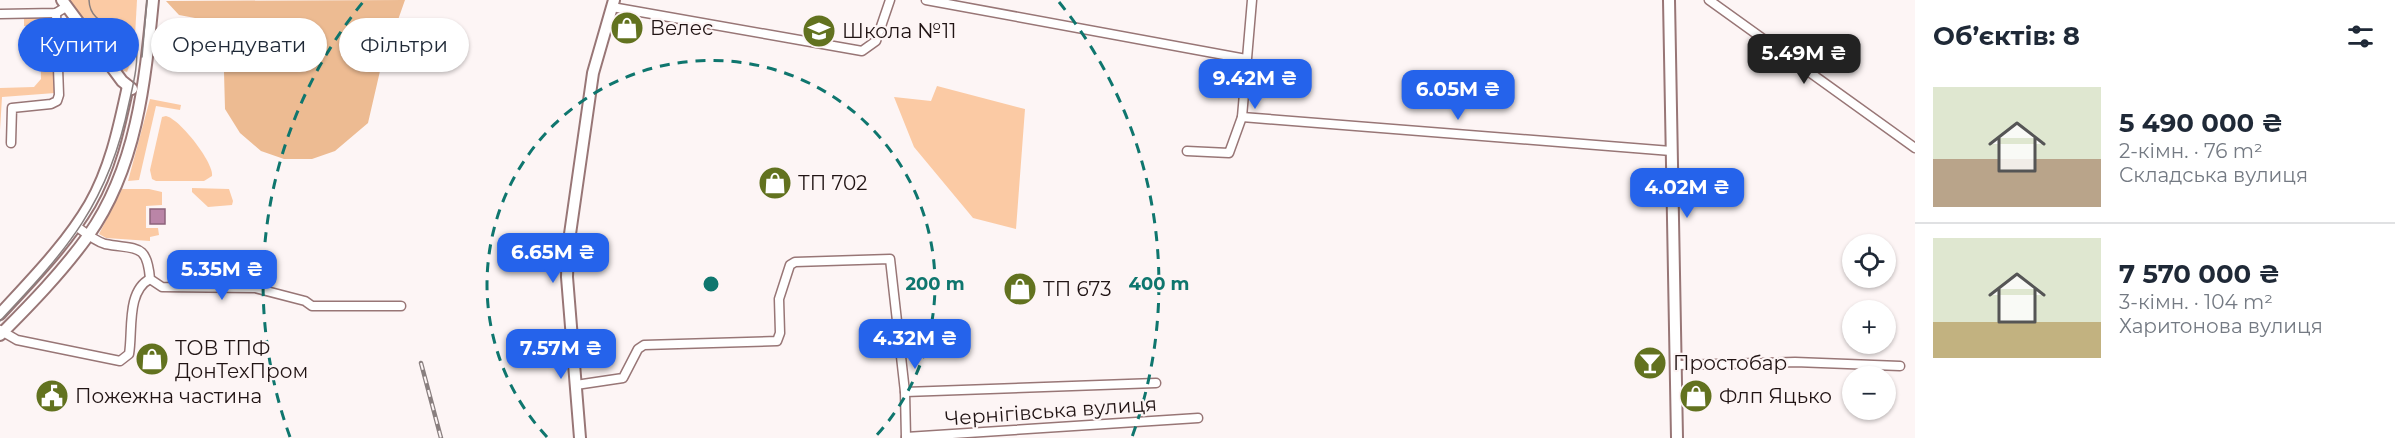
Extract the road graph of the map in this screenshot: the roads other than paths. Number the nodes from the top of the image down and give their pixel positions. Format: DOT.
graph roads {
  1 [pos="153,0"];
  2 [pos="890,0"];
  3 [pos="926,0"];
  4 [pos="1252,0"];
  5 [pos="1669,0"];
  6 [pos="1709,0"];
  7 [pos="613,3"];
  8 [pos="61,7"];
  9 [pos="0,14"];
  10 [pos="1246,59"];
  11 [pos="128,86"];
  12 [pos="142,90"];
  13 [pos="1242,117"];
  14 [pos="11,143"];
  15 [pos="1915,148"];
  16 [pos="1187,151"];
  17 [pos="1671,151"];
  18 [pos="76,226"];
  19 [pos="89,234"];
  20 [pos="150,279"];
  21 [pos="401,306"];
  22 [pos="0,314"];
  23 [pos="1,332"];
  24 [pos="1676,365"];
  25 [pos="1900,366"];
  26 [pos="1156,383"];
  27 [pos="576,385"];
  28 [pos="905,392"];
  29 [pos="1198,418"];
  30 [pos="580,438"];
  31 [pos="906,438"];
  32 [pos="1677,438"];
  1 -- 12 [label="street"];
  2 -- 7 [label="street"];
  3 -- 10 [label="street"];
  4 -- 10 [label="street"];
  5 -- 17 [label="street"];
  6 -- 15 [label="street"];
  7 -- 27 [label="street"];
  8 -- 9 [label="street"];
  8 -- 11 [label="street"];
  8 -- 14 [label="street"];
  10 -- 13 [label="street"];
  11 -- 12 [label="street"];
  11 -- 18 [label="street"];
  12 -- 19 [label="street"];
  13 -- 16 [label="street"];
  13 -- 17 [label="street"];
  17 -- 24 [label="street"];
  18 -- 19 [label="street"];
  18 -- 22 [label="street"];
  19 -- 20 [label="street"];
  19 -- 23 [label="street"];
  20 -- 21 [label="street"];
  20 -- 23 [label="street"];
  24 -- 25 [label="street"];
  24 -- 32 [label="street"];
  26 -- 28 [label="street, Чернігівська вулиця"];
  27 -- 28 [label="street"];
  27 -- 30 [label="street"];
  28 -- 31 [label="street"];
  29 -- 31 [label="street, Чернігівська вулиця"];
}
